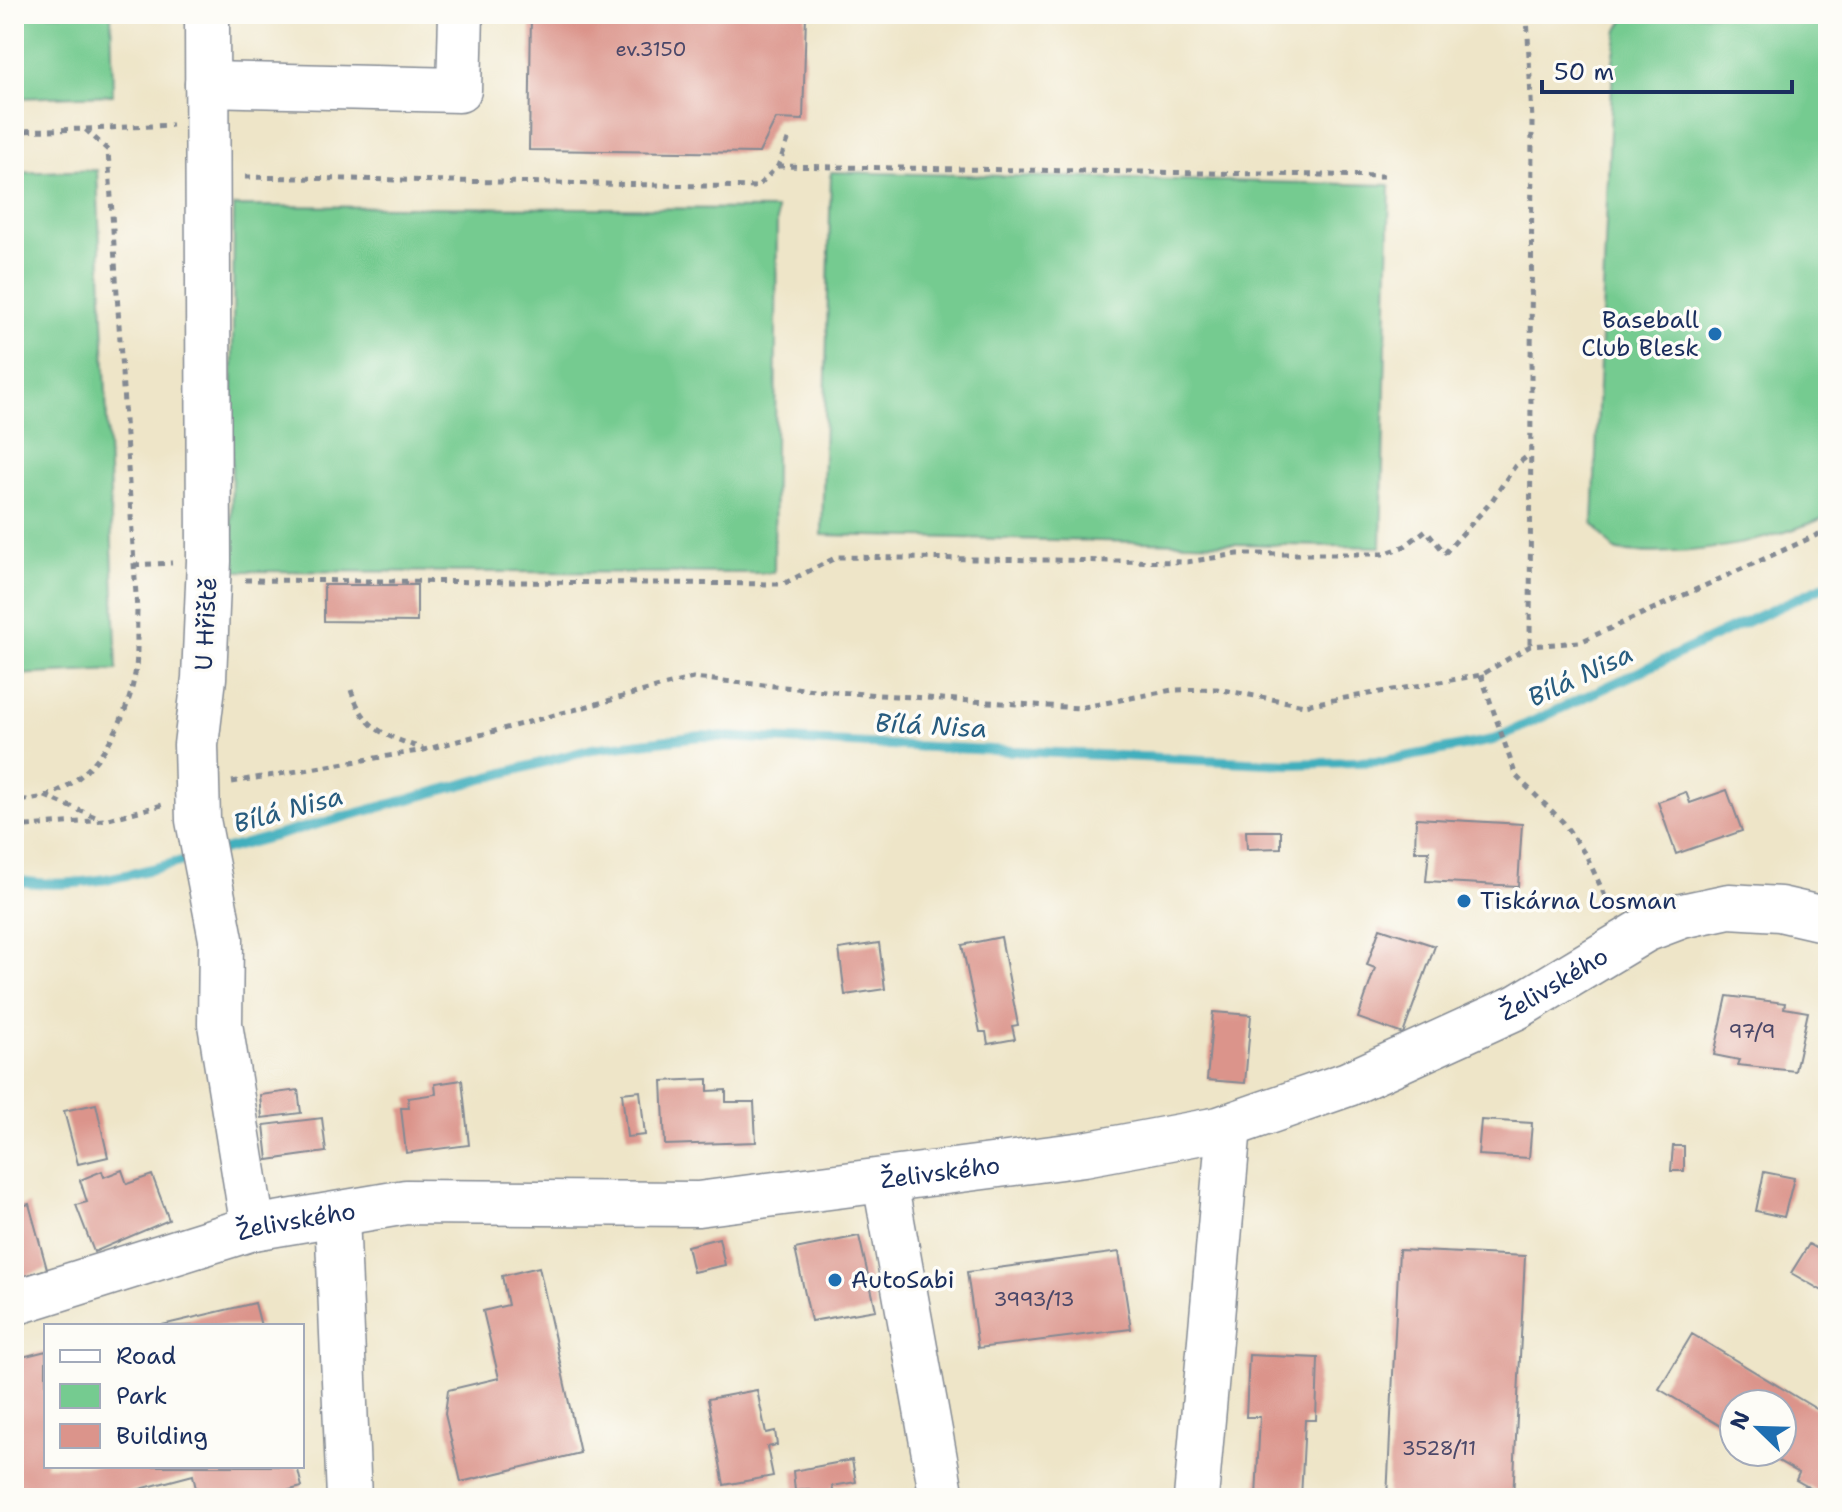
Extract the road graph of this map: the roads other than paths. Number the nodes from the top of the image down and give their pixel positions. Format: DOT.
graph roads {
  1 [pos="207,14"];
  2 [pos="461,14"];
  3 [pos="207,104"];
  4 [pos="1828,920"];
  5 [pos="1229,1126"];
  6 [pos="885,1182"];
  7 [pos="337,1215"];
  8 [pos="253,1228"];
  9 [pos="14,1303"];
  10 [pos="349,1498"];
  11 [pos="942,1498"];
  12 [pos="1196,1498"];
  1 -- 3 [label="street, U Hřiště"];
  2 -- 3 [label="street"];
  3 -- 8 [label="street, U Hřiště"];
  4 -- 5 [label="street, Želivského"];
  5 -- 6 [label="street, Želivského"];
  5 -- 12 [label="street"];
  6 -- 7 [label="street, Želivského"];
  6 -- 11 [label="street"];
  7 -- 8 [label="street, Želivského"];
  7 -- 10 [label="street"];
  8 -- 9 [label="street, Želivského"];
}
